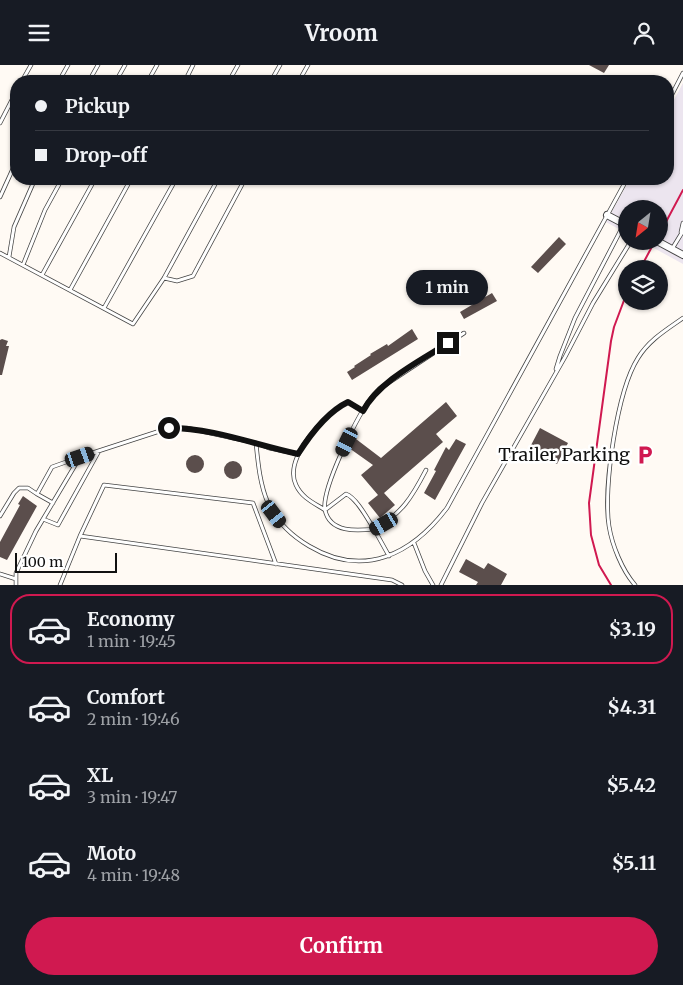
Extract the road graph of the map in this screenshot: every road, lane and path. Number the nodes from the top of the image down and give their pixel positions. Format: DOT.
graph roads {
  1 [pos="683,73"];
  2 [pos="674,90"];
  3 [pos="10,104"];
  4 [pos="0,123"];
  5 [pos="10,175"];
  6 [pos="32,185"];
  7 [pos="59,185"];
  8 [pos="92,185"];
  9 [pos="128,185"];
  10 [pos="173,185"];
  11 [pos="215,185"];
  12 [pos="242,185"];
  13 [pos="624,185"];
  14 [pos="0,197"];
  15 [pos="608,215"];
  16 [pos="618,220"];
  17 [pos="683,223"];
  18 [pos="682,232"];
  19 [pos="618,237"];
  20 [pos="668,247"];
  21 [pos="672,249"];
  22 [pos="625,250"];
  23 [pos="0,253"];
  24 [pos="683,255"];
  25 [pos="9,257"];
  26 [pos="23,265"];
  27 [pos="42,275"];
  28 [pos="164,278"];
  29 [pos="70,290"];
  30 [pos="104,308"];
  31 [pos="683,318"];
  32 [pos="464,333"];
  33 [pos="555,375"];
  34 [pos="363,411"];
  35 [pos="256,443"];
  36 [pos="99,451"];
  37 [pos="298,454"];
  38 [pos="80,457"];
  39 [pos="426,470"];
  40 [pos="37,494"];
  41 [pos="53,503"];
  42 [pos="325,510"];
  43 [pos="0,516"];
  44 [pos="44,519"];
  45 [pos="374,529"];
  46 [pos="80,536"];
  47 [pos="414,543"];
  48 [pos="389,555"];
  49 [pos="276,564"];
  50 [pos="0,574"];
  51 [pos="16,579"];
  52 [pos="392,580"];
  53 [pos="16,585"];
  54 [pos="60,585"];
  55 [pos="390,585"];
  56 [pos="402,585"];
  57 [pos="433,585"];
  58 [pos="441,585"];
  59 [pos="635,585"];
  1 -- 2 [label="lane"];
  3 -- 4 [label="lane"];
  5 -- 14 [label="lane"];
  6 -- 25 [label="lane"];
  7 -- 26 [label="lane"];
  8 -- 27 [label="lane"];
  9 -- 29 [label="lane"];
  10 -- 30 [label="lane"];
  11 -- 28 [label="lane"];
  12 -- 28 [label="lane"];
  13 -- 15 [label="lane"];
  15 -- 16 [label="street"];
  15 -- 47 [label="lane"];
  17 -- 18 [label="lane"];
  18 -- 21 [label="lane"];
  19 -- 33 [label="lane"];
  20 -- 21 [label="street"];
  21 -- 24 [label="street"];
  22 -- 33 [label="lane"];
  23 -- 25 [label="lane"];
  25 -- 26 [label="lane"];
  26 -- 27 [label="lane"];
  27 -- 29 [label="lane"];
  28 -- 30 [label="lane"];
  29 -- 30 [label="lane"];
  31 -- 59 [label="lane"];
  32 -- 34 [label="lane"];
  33 -- 58 [label="lane"];
  34 -- 37 [label="lane"];
  34 -- 42 [label="lane"];
  35 -- 36 [label="lane"];
  35 -- 37 [label="lane"];
  35 -- 48 [label="lane"];
  36 -- 38 [label="lane"];
  36 -- 44 [label="lane"];
  37 -- 42 [label="lane"];
  38 -- 40 [label="lane"];
  38 -- 41 [label="lane"];
  39 -- 45 [label="lane"];
  40 -- 41 [label="lane"];
  40 -- 43 [label="lane"];
  41 -- 44 [label="lane"];
  42 -- 45 [label="lane"];
  42 -- 45 [label="lane"];
  44 -- 51 [label="lane"];
  45 -- 48 [label="lane"];
  46 -- 49 [label="lane"];
  46 -- 49 [label="lane"];
  46 -- 54 [label="lane"];
  47 -- 48 [label="lane"];
  47 -- 57 [label="lane"];
  49 -- 52 [label="lane"];
  50 -- 51 [label="lane"];
  51 -- 53 [label="lane"];
  52 -- 55 [label="lane"];
  52 -- 56 [label="lane"];
}
